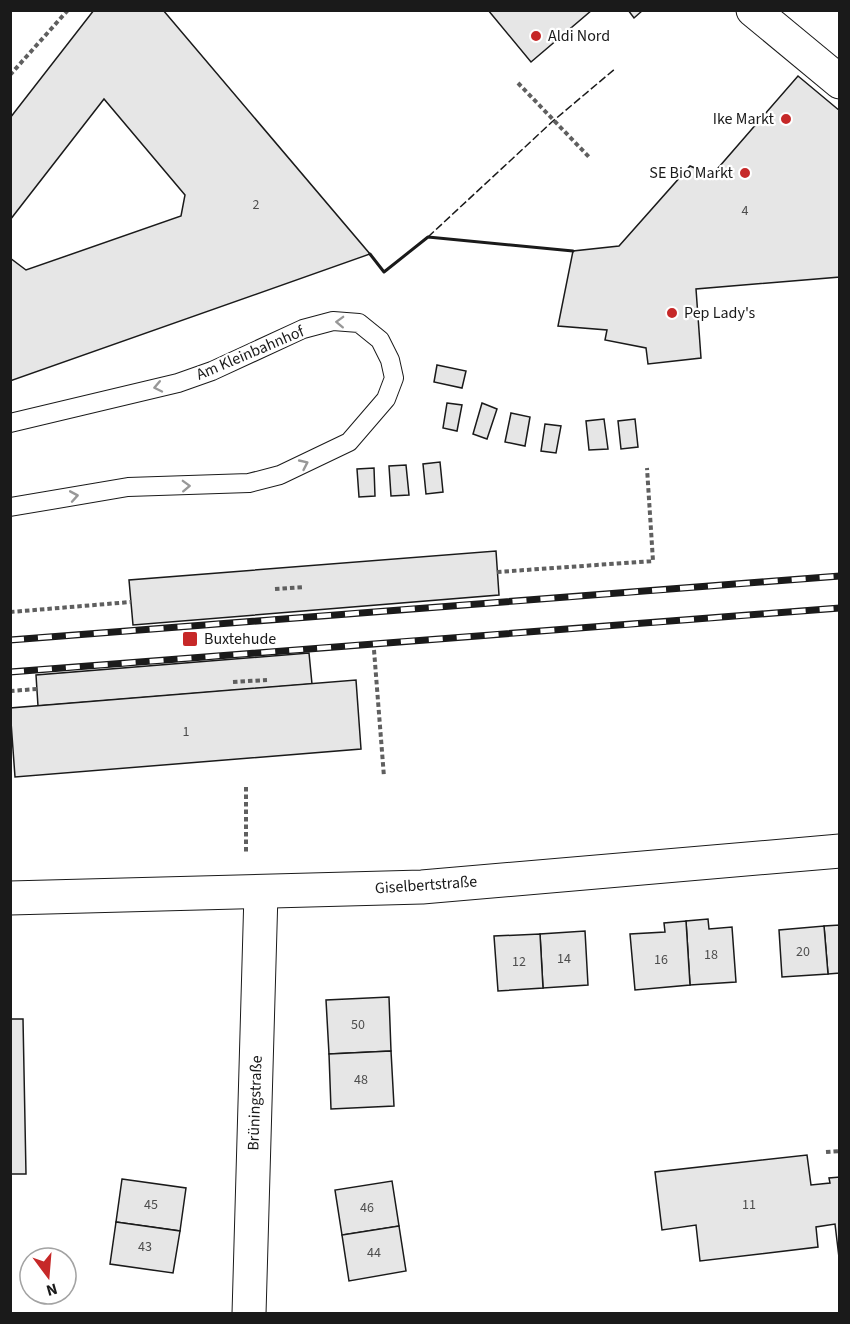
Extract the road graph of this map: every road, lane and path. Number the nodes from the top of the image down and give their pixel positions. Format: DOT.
graph roads {
  1 [pos="68,10"];
  2 [pos="753,10"];
  3 [pos="10,75"];
  4 [pos="840,82"];
  5 [pos="518,83"];
  6 [pos="590,158"];
  7 [pos="10,423"];
  8 [pos="647,468"];
  9 [pos="10,507"];
  10 [pos="497,572"];
  11 [pos="304,587"];
  12 [pos="275,589"];
  13 [pos="131,602"];
  14 [pos="10,612"];
  15 [pos="374,650"];
  16 [pos="267,680"];
  17 [pos="233,682"];
  18 [pos="37,688"];
  19 [pos="10,691"];
  20 [pos="384,777"];
  21 [pos="246,787"];
  22 [pos="840,851"];
  23 [pos="254,893"];
  24 [pos="10,898"];
  25 [pos="840,1150"];
  26 [pos="826,1152"];
  27 [pos="249,1314"];
  1 -- 3 [label="path"];
  2 -- 4 [label="street"];
  5 -- 6 [label="path"];
  9 -- 7 [label="lane, Am Kleinbahnhof, one-way"];
  8 -- 10 [label="path"];
  11 -- 12 [label="path"];
  13 -- 14 [label="path"];
  15 -- 20 [label="path"];
  16 -- 17 [label="path"];
  18 -- 19 [label="path"];
  21 -- 23 [label="path"];
  22 -- 23 [label="street, Giselbertstraße"];
  23 -- 24 [label="street, Giselbertstraße"];
  23 -- 27 [label="street, Brüningstraße"];
  25 -- 26 [label="path"];
}
